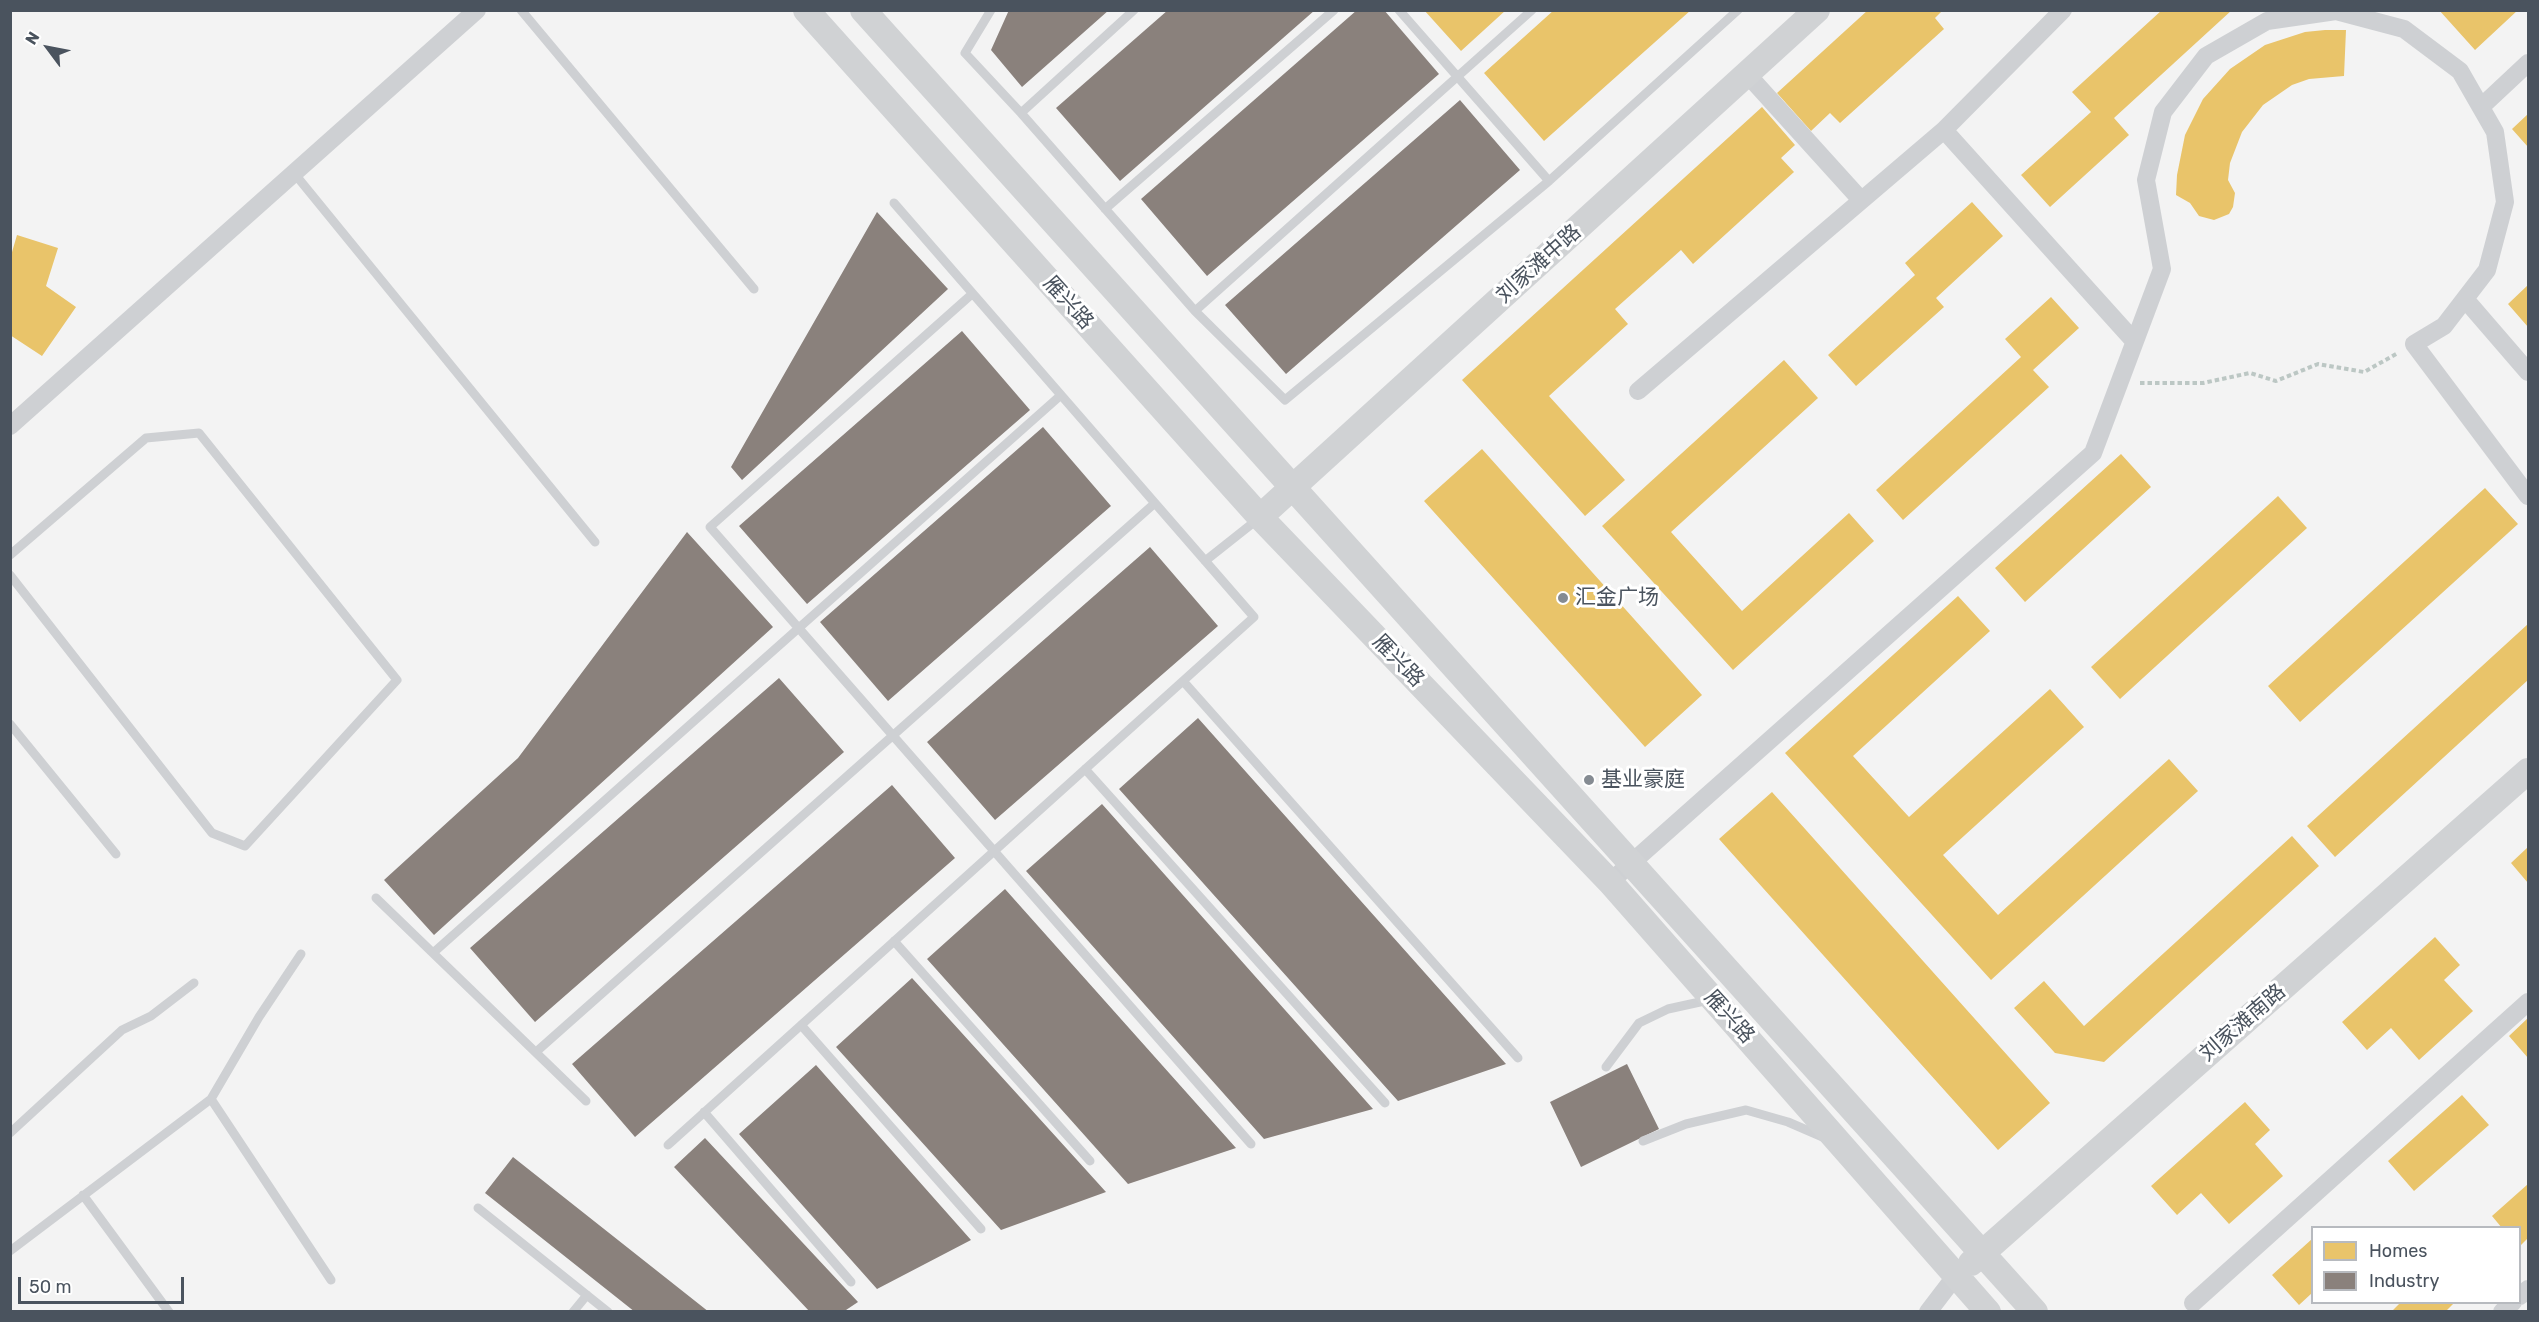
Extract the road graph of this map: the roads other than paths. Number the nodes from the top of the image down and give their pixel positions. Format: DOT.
graph roads {
  1 [pos="477,10"];
  2 [pos="521,10"];
  3 [pos="806,10"];
  4 [pos="862,10"];
  5 [pos="991,10"];
  6 [pos="1134,10"];
  7 [pos="1334,10"];
  8 [pos="1399,10"];
  9 [pos="1533,10"];
  10 [pos="1738,10"];
  11 [pos="1817,10"];
  12 [pos="2063,10"];
  13 [pos="2394,18"];
  14 [pos="2529,63"];
  15 [pos="1747,74"];
  16 [pos="1457,76"];
  17 [pos="2481,107"];
  18 [pos="1022,113"];
  19 [pos="1944,130"];
  20 [pos="294,173"];
  21 [pos="1550,181"];
  22 [pos="1861,200"];
  23 [pos="894,203"];
  24 [pos="1105,209"];
  25 [pos="754,289"];
  26 [pos="972,294"];
  27 [pos="2465,298"];
  28 [pos="1195,311"];
  29 [pos="2134,341"];
  30 [pos="2529,372"];
  31 [pos="1638,391"];
  32 [pos="1061,395"];
  33 [pos="10,426"];
  34 [pos="1292,489"];
  35 [pos="2529,496"];
  36 [pos="1155,503"];
  37 [pos="1260,518"];
  38 [pos="595,542"];
  39 [pos="10,555"];
  40 [pos="1205,561"];
  41 [pos="10,575"];
  42 [pos="799,628"];
  43 [pos="1182,681"];
  44 [pos="10,724"];
  45 [pos="894,734"];
  46 [pos="1085,769"];
  47 [pos="2529,771"];
  48 [pos="995,850"];
  49 [pos="116,854"];
  50 [pos="1631,863"];
  51 [pos="1610,882"];
  52 [pos="376,898"];
  53 [pos="894,941"];
  54 [pos="433,953"];
  55 [pos="301,954"];
  56 [pos="194,983"];
  57 [pos="1713,999"];
  58 [pos="2529,1002"];
  59 [pos="801,1025"];
  60 [pos="536,1052"];
  61 [pos="1518,1058"];
  62 [pos="1606,1067"];
  63 [pos="211,1099"];
  64 [pos="586,1101"];
  65 [pos="1385,1103"];
  66 [pos="704,1112"];
  67 [pos="10,1133"];
  68 [pos="1643,1141"];
  69 [pos="1251,1144"];
  70 [pos="668,1145"];
  71 [pos="1844,1146"];
  72 [pos="1090,1161"];
  73 [pos="83,1196"];
  74 [pos="478,1208"];
  75 [pos="981,1228"];
  76 [pos="10,1251"];
  77 [pos="1983,1252"];
  78 [pos="1957,1274"];
  79 [pos="332,1280"];
  80 [pos="851,1282"];
  81 [pos="587,1295"];
  82 [pos="2193,1303"];
  83 [pos="170,1311"];
  84 [pos="573,1311"];
  85 [pos="608,1311"];
  86 [pos="1928,1311"];
  87 [pos="1989,1311"];
  88 [pos="2035,1311"];
  1 -- 20 [label="street"];
  2 -- 25 [label="lane"];
  3 -- 37 [label="main road, 雁兴路"];
  4 -- 34 [label="main road, 雁兴路"];
  5 -- 18 [label="lane"];
  6 -- 18 [label="lane"];
  7 -- 24 [label="lane"];
  8 -- 16 [label="lane"];
  9 -- 16 [label="lane"];
  10 -- 21 [label="lane"];
  11 -- 15 [label="main road, 刘家滩中路"];
  12 -- 19 [label="street"];
  13 -- 17 [label="street"];
  13 -- 29 [label="street"];
  14 -- 17 [label="street"];
  15 -- 22 [label="street"];
  15 -- 34 [label="main road, 刘家滩中路"];
  16 -- 21 [label="lane"];
  16 -- 28 [label="lane"];
  17 -- 27 [label="street"];
  18 -- 24 [label="lane"];
  19 -- 22 [label="street"];
  19 -- 29 [label="street"];
  20 -- 33 [label="street"];
  20 -- 38 [label="lane"];
  21 -- 28 [label="lane"];
  22 -- 31 [label="street"];
  23 -- 26 [label="lane"];
  24 -- 28 [label="lane"];
  26 -- 32 [label="lane"];
  26 -- 42 [label="lane"];
  27 -- 30 [label="street"];
  27 -- 35 [label="street"];
  29 -- 50 [label="street"];
  32 -- 36 [label="lane"];
  32 -- 42 [label="lane"];
  34 -- 37 [label="main road, 刘家滩中路"];
  34 -- 50 [label="main road, 雁兴路"];
  36 -- 40 [label="lane"];
  36 -- 45 [label="lane"];
  37 -- 40 [label="lane"];
  37 -- 51 [label="main road, 雁兴路"];
  39 -- 41 [label="lane"];
  40 -- 43 [label="lane"];
  42 -- 45 [label="lane"];
  42 -- 54 [label="lane"];
  43 -- 46 [label="lane"];
  43 -- 61 [label="lane"];
  44 -- 49 [label="lane"];
  45 -- 48 [label="lane"];
  45 -- 60 [label="lane"];
  46 -- 48 [label="lane"];
  46 -- 65 [label="lane"];
  47 -- 77 [label="main road, 刘家滩南路"];
  48 -- 53 [label="lane"];
  48 -- 69 [label="lane"];
  50 -- 51 [label="street"];
  50 -- 77 [label="main road, 雁兴路"];
  51 -- 57 [label="main road, 雁兴路"];
  52 -- 54 [label="lane"];
  53 -- 59 [label="lane"];
  53 -- 72 [label="lane"];
  54 -- 60 [label="lane"];
  55 -- 63 [label="lane"];
  56 -- 67 [label="lane"];
  57 -- 62 [label="lane"];
  57 -- 71 [label="main road, 雁兴路"];
  58 -- 82 [label="street"];
  59 -- 66 [label="lane"];
  59 -- 75 [label="lane"];
  60 -- 64 [label="lane"];
  63 -- 73 [label="lane"];
  63 -- 79 [label="lane"];
  66 -- 70 [label="lane"];
  66 -- 80 [label="lane"];
  68 -- 71 [label="lane"];
  71 -- 78 [label="main road, 雁兴路"];
  73 -- 76 [label="lane"];
  73 -- 83 [label="lane"];
  74 -- 81 [label="lane"];
  77 -- 78 [label="main road, 刘家滩南路"];
  77 -- 88 [label="main road, 雁兴路"];
  78 -- 86 [label="street"];
  78 -- 87 [label="main road, 雁兴路"];
  81 -- 84 [label="lane"];
  81 -- 85 [label="lane"];
}
